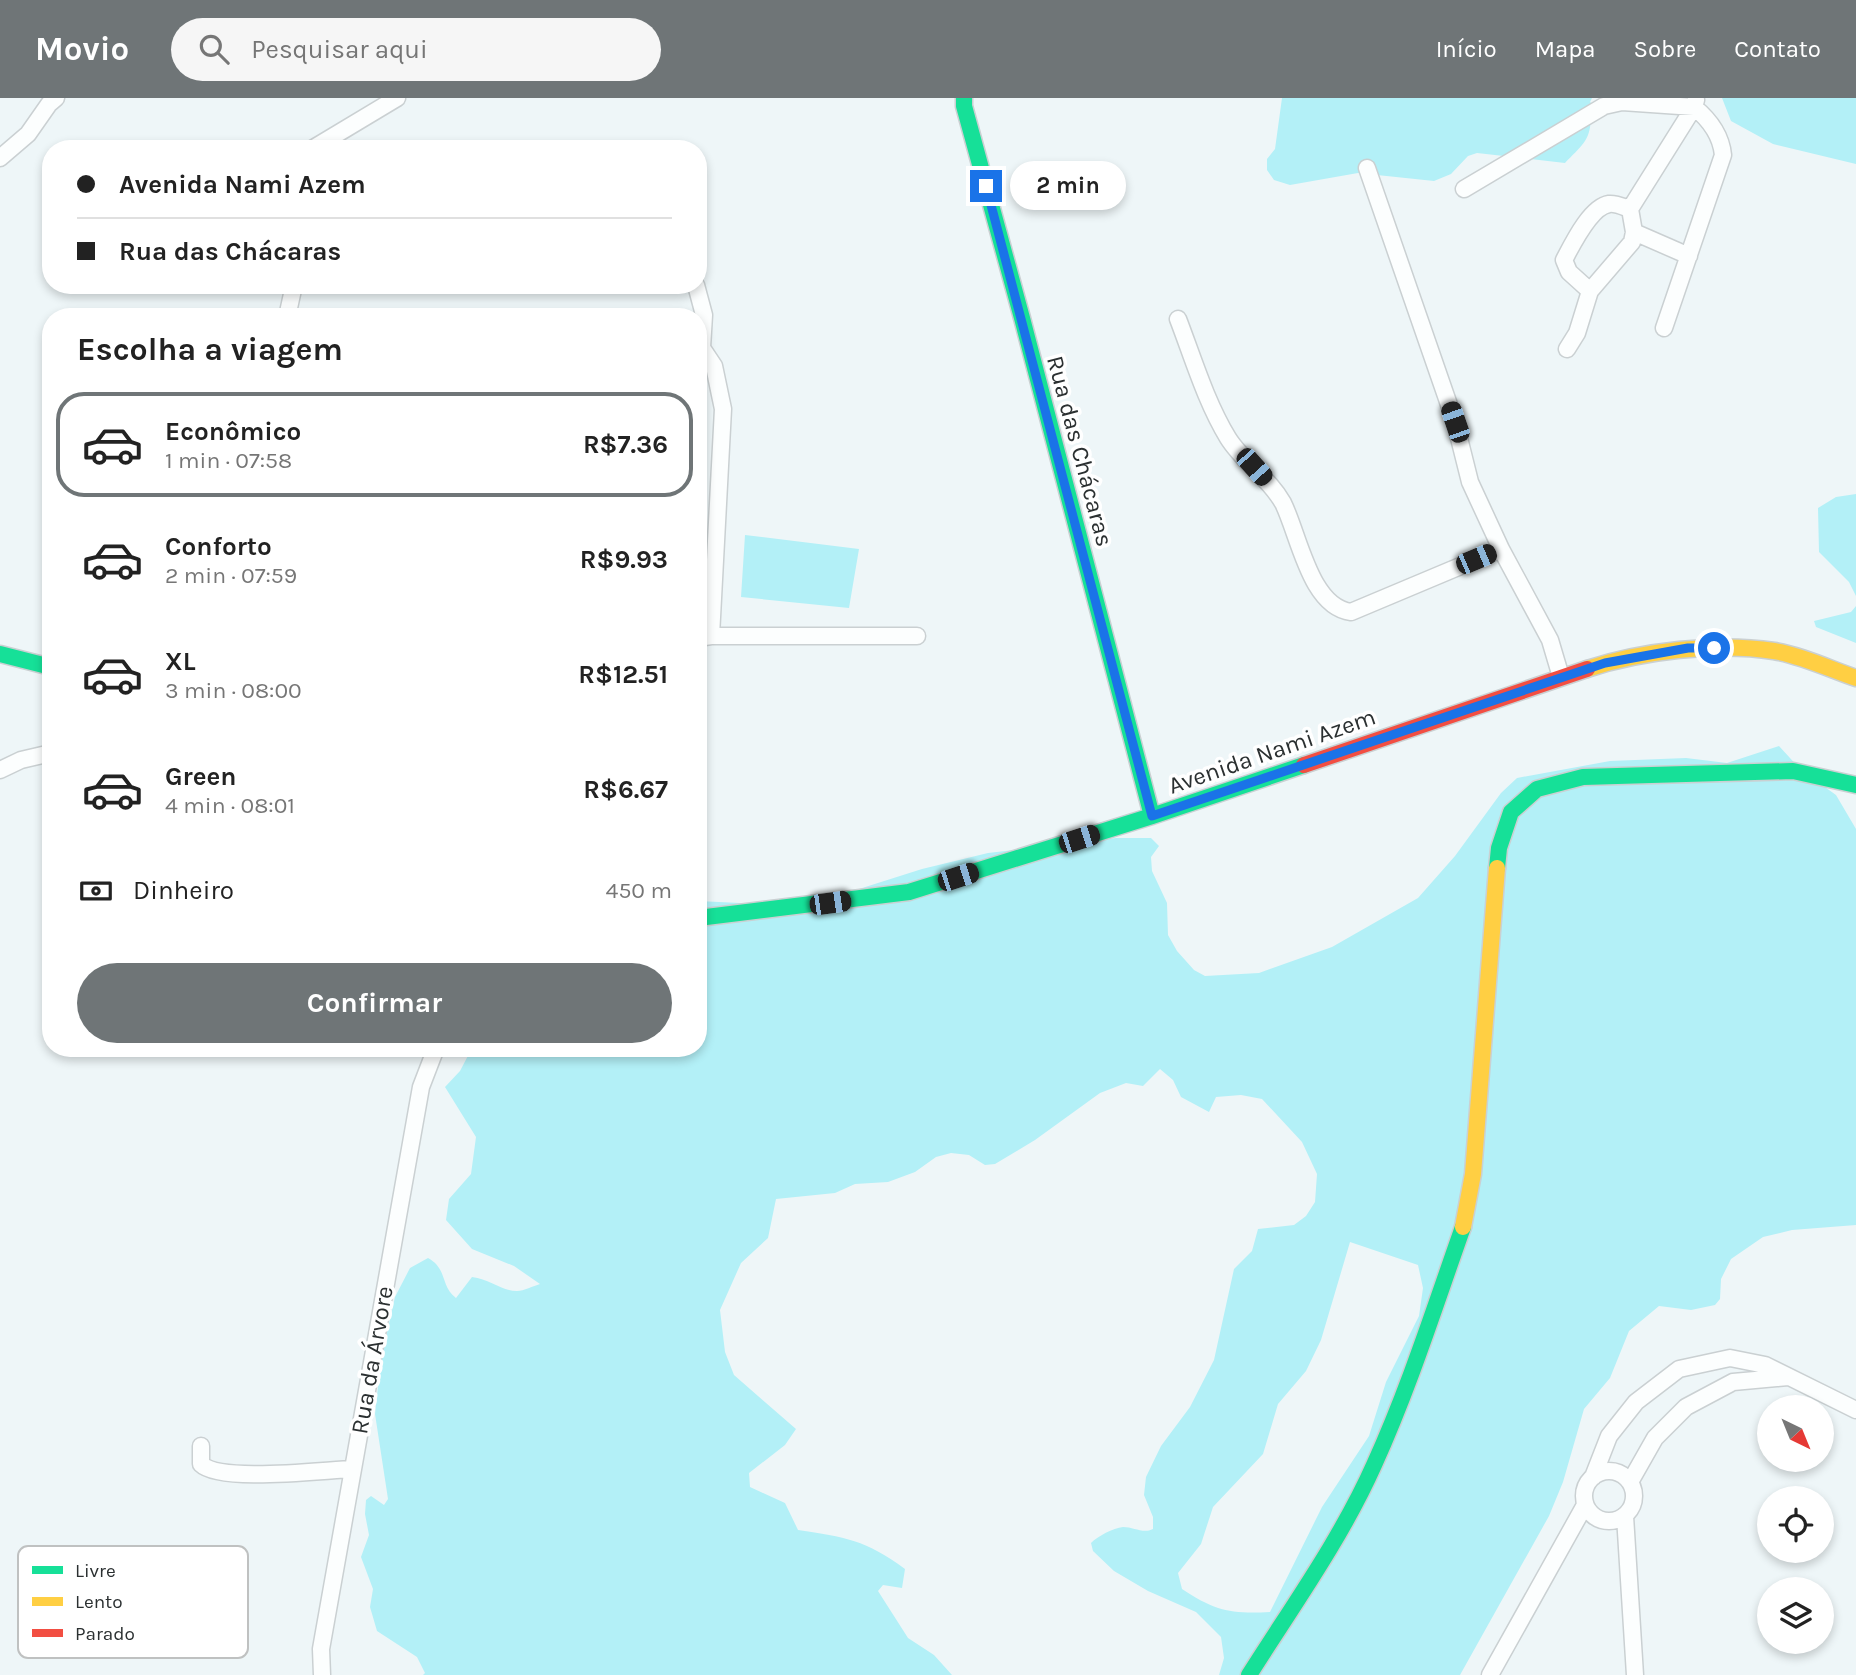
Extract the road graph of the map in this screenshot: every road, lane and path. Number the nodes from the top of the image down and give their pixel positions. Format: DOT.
graph roads {
  1 [pos="397,98"];
  2 [pos="964,98"];
  3 [pos="48,100"];
  4 [pos="1696,102"];
  5 [pos="327,140"];
  6 [pos="0,159"];
  7 [pos="1367,168"];
  8 [pos="1464,189"];
  9 [pos="1630,209"];
  10 [pos="1634,232"];
  11 [pos="1689,256"];
  12 [pos="1590,291"];
  13 [pos="1178,319"];
  14 [pos="1664,328"];
  15 [pos="1567,349"];
  16 [pos="707,357"];
  17 [pos="1501,549"];
  18 [pos="707,612"];
  19 [pos="917,636"];
  20 [pos="707,637"];
  21 [pos="0,654"];
  22 [pos="42,665"];
  23 [pos="1561,677"];
  24 [pos="1856,678"];
  25 [pos="42,755"];
  26 [pos="0,771"];
  27 [pos="1856,785"];
  28 [pos="1152,816"];
  29 [pos="707,917"];
  30 [pos="433,1057"];
  31 [pos="1788,1377"];
  32 [pos="1856,1410"];
  33 [pos="201,1446"];
  34 [pos="353,1469"];
  35 [pos="1593,1476"];
  36 [pos="1630,1482"];
  37 [pos="1585,1505"];
  38 [pos="1625,1516"];
  39 [pos="322,1675"];
  40 [pos="1249,1675"];
  41 [pos="1490,1675"];
  42 [pos="1635,1675"];
  1 -- 5 [label="street"];
  2 -- 28 [label="street, Rua das Chácaras"];
  3 -- 6 [label="street"];
  4 -- 8 [label="street"];
  4 -- 9 [label="street"];
  4 -- 11 [label="street"];
  7 -- 17 [label="street"];
  9 -- 10 [label="street"];
  9 -- 12 [label="street"];
  10 -- 11 [label="street"];
  10 -- 12 [label="street"];
  11 -- 14 [label="street"];
  12 -- 15 [label="street"];
  13 -- 17 [label="street"];
  16 -- 18 [label="street"];
  17 -- 23 [label="street"];
  19 -- 20 [label="street"];
  21 -- 22 [label="street"];
  23 -- 24 [label="street, Avenida Nami Azem"];
  23 -- 28 [label="street, Avenida Nami Azem"];
  25 -- 26 [label="street"];
  27 -- 40 [label="street"];
  28 -- 29 [label="street, Avenida Nami Azem"];
  30 -- 34 [label="street, Rua da Árvore"];
  31 -- 32 [label="street"];
  31 -- 35 [label="street"];
  31 -- 36 [label="street"];
  33 -- 34 [label="street"];
  34 -- 39 [label="street, Rua da Árvore"];
  35 -- 36 [label="street"];
  35 -- 37 [label="street"];
  36 -- 38 [label="street"];
  37 -- 38 [label="street"];
  37 -- 41 [label="street"];
  38 -- 42 [label="street"];
}
